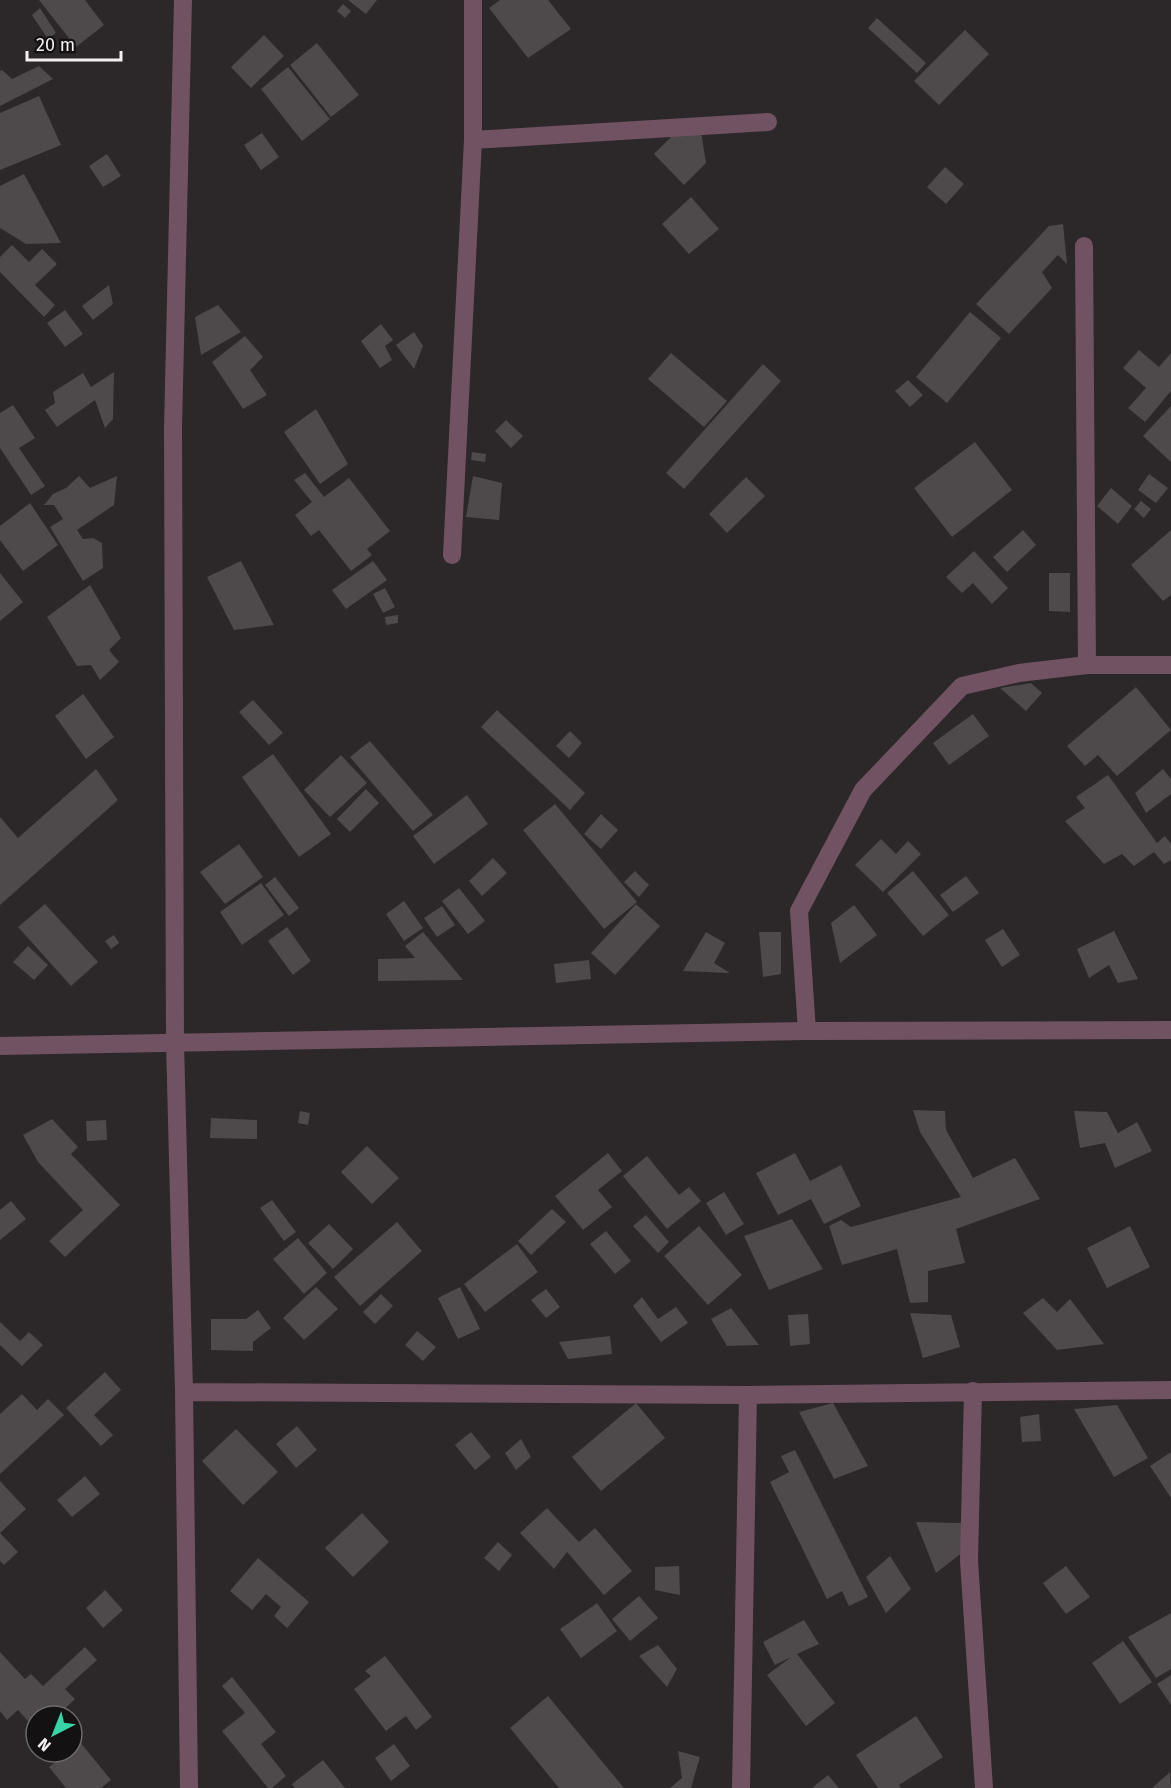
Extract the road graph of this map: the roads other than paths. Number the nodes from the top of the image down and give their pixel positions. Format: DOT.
graph roads {
  1 [pos="183,0"];
  2 [pos="472,0"];
  3 [pos="768,122"];
  4 [pos="473,140"];
  5 [pos="1084,246"];
  6 [pos="452,555"];
  7 [pos="1087,665"];
  8 [pos="1171,666"];
  9 [pos="1171,1030"];
  10 [pos="807,1031"];
  11 [pos="175,1042"];
  12 [pos="0,1046"];
  13 [pos="1171,1390"];
  14 [pos="973,1391"];
  15 [pos="184,1392"];
  16 [pos="748,1395"];
  17 [pos="189,1788"];
  18 [pos="741,1788"];
  19 [pos="984,1788"];
  1 -- 11 [label="street"];
  2 -- 4 [label="street"];
  3 -- 4 [label="street"];
  4 -- 6 [label="street"];
  5 -- 7 [label="street"];
  7 -- 8 [label="street"];
  7 -- 10 [label="street"];
  9 -- 10 [label="street"];
  10 -- 11 [label="street"];
  11 -- 12 [label="street"];
  11 -- 15 [label="street"];
  13 -- 14 [label="street"];
  14 -- 16 [label="street"];
  14 -- 19 [label="street"];
  15 -- 16 [label="street"];
  15 -- 17 [label="street"];
  16 -- 18 [label="street"];
}
